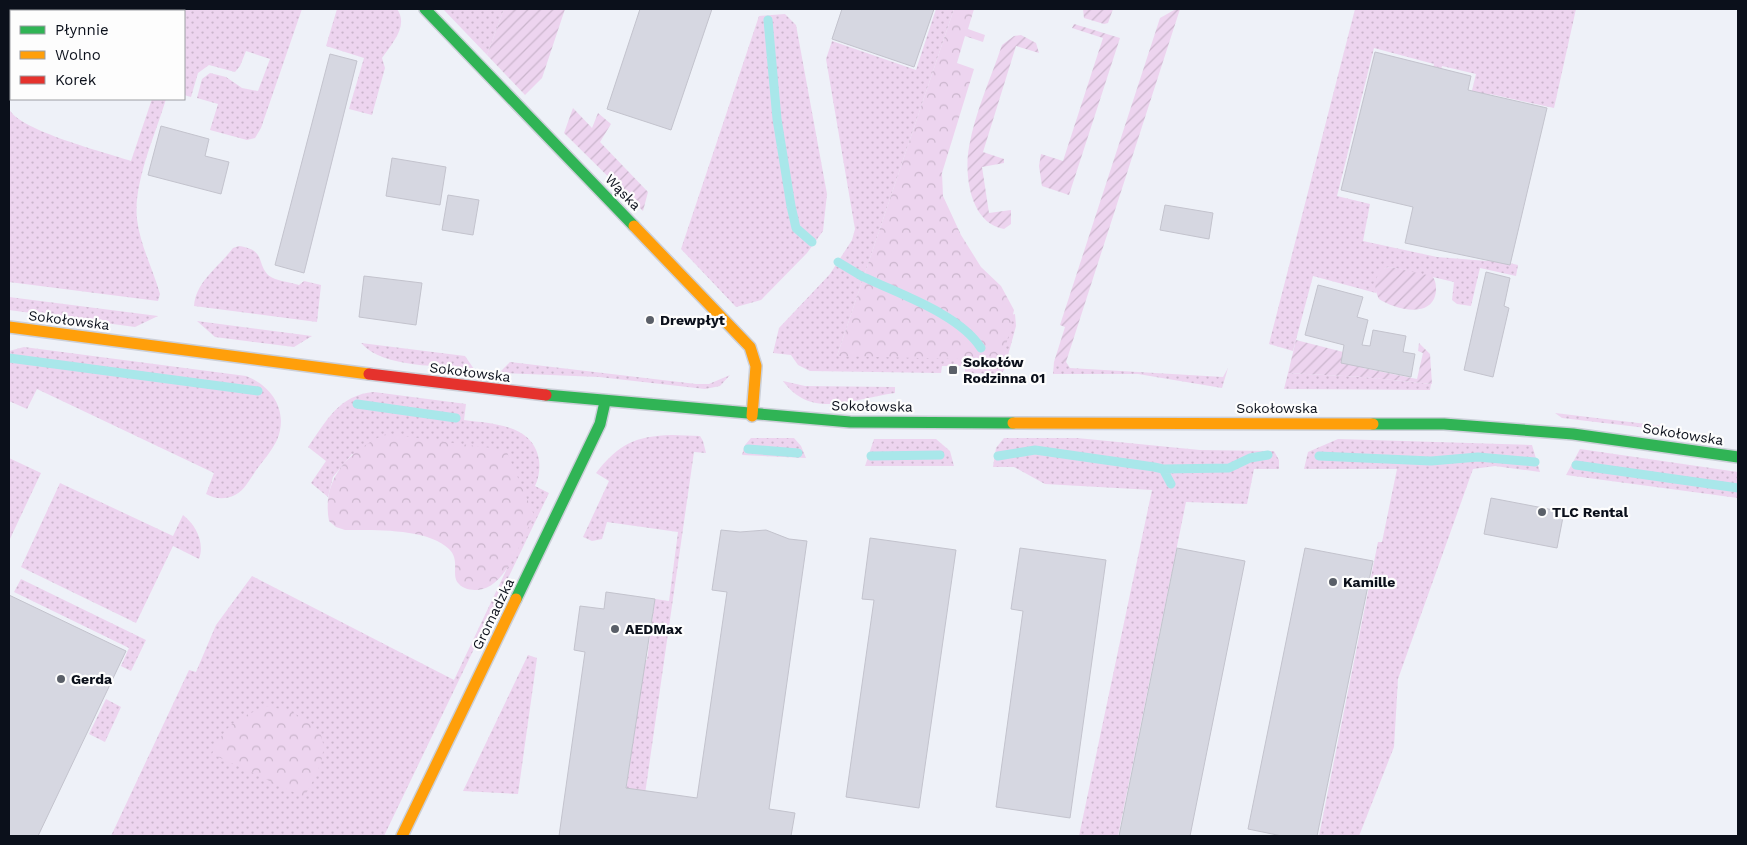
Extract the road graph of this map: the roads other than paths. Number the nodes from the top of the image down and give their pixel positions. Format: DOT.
graph roads {
  1 [pos="425,9"];
  2 [pos="9,327"];
  3 [pos="605,402"];
  4 [pos="752,416"];
  5 [pos="1738,457"];
  6 [pos="402,836"];
  1 -- 4 [label="street, Wąska"];
  2 -- 3 [label="street, Sokołowska"];
  3 -- 4 [label="street, Sokołowska"];
  3 -- 6 [label="street, Gromadzka"];
  4 -- 5 [label="street, Sokołowska"];
}
